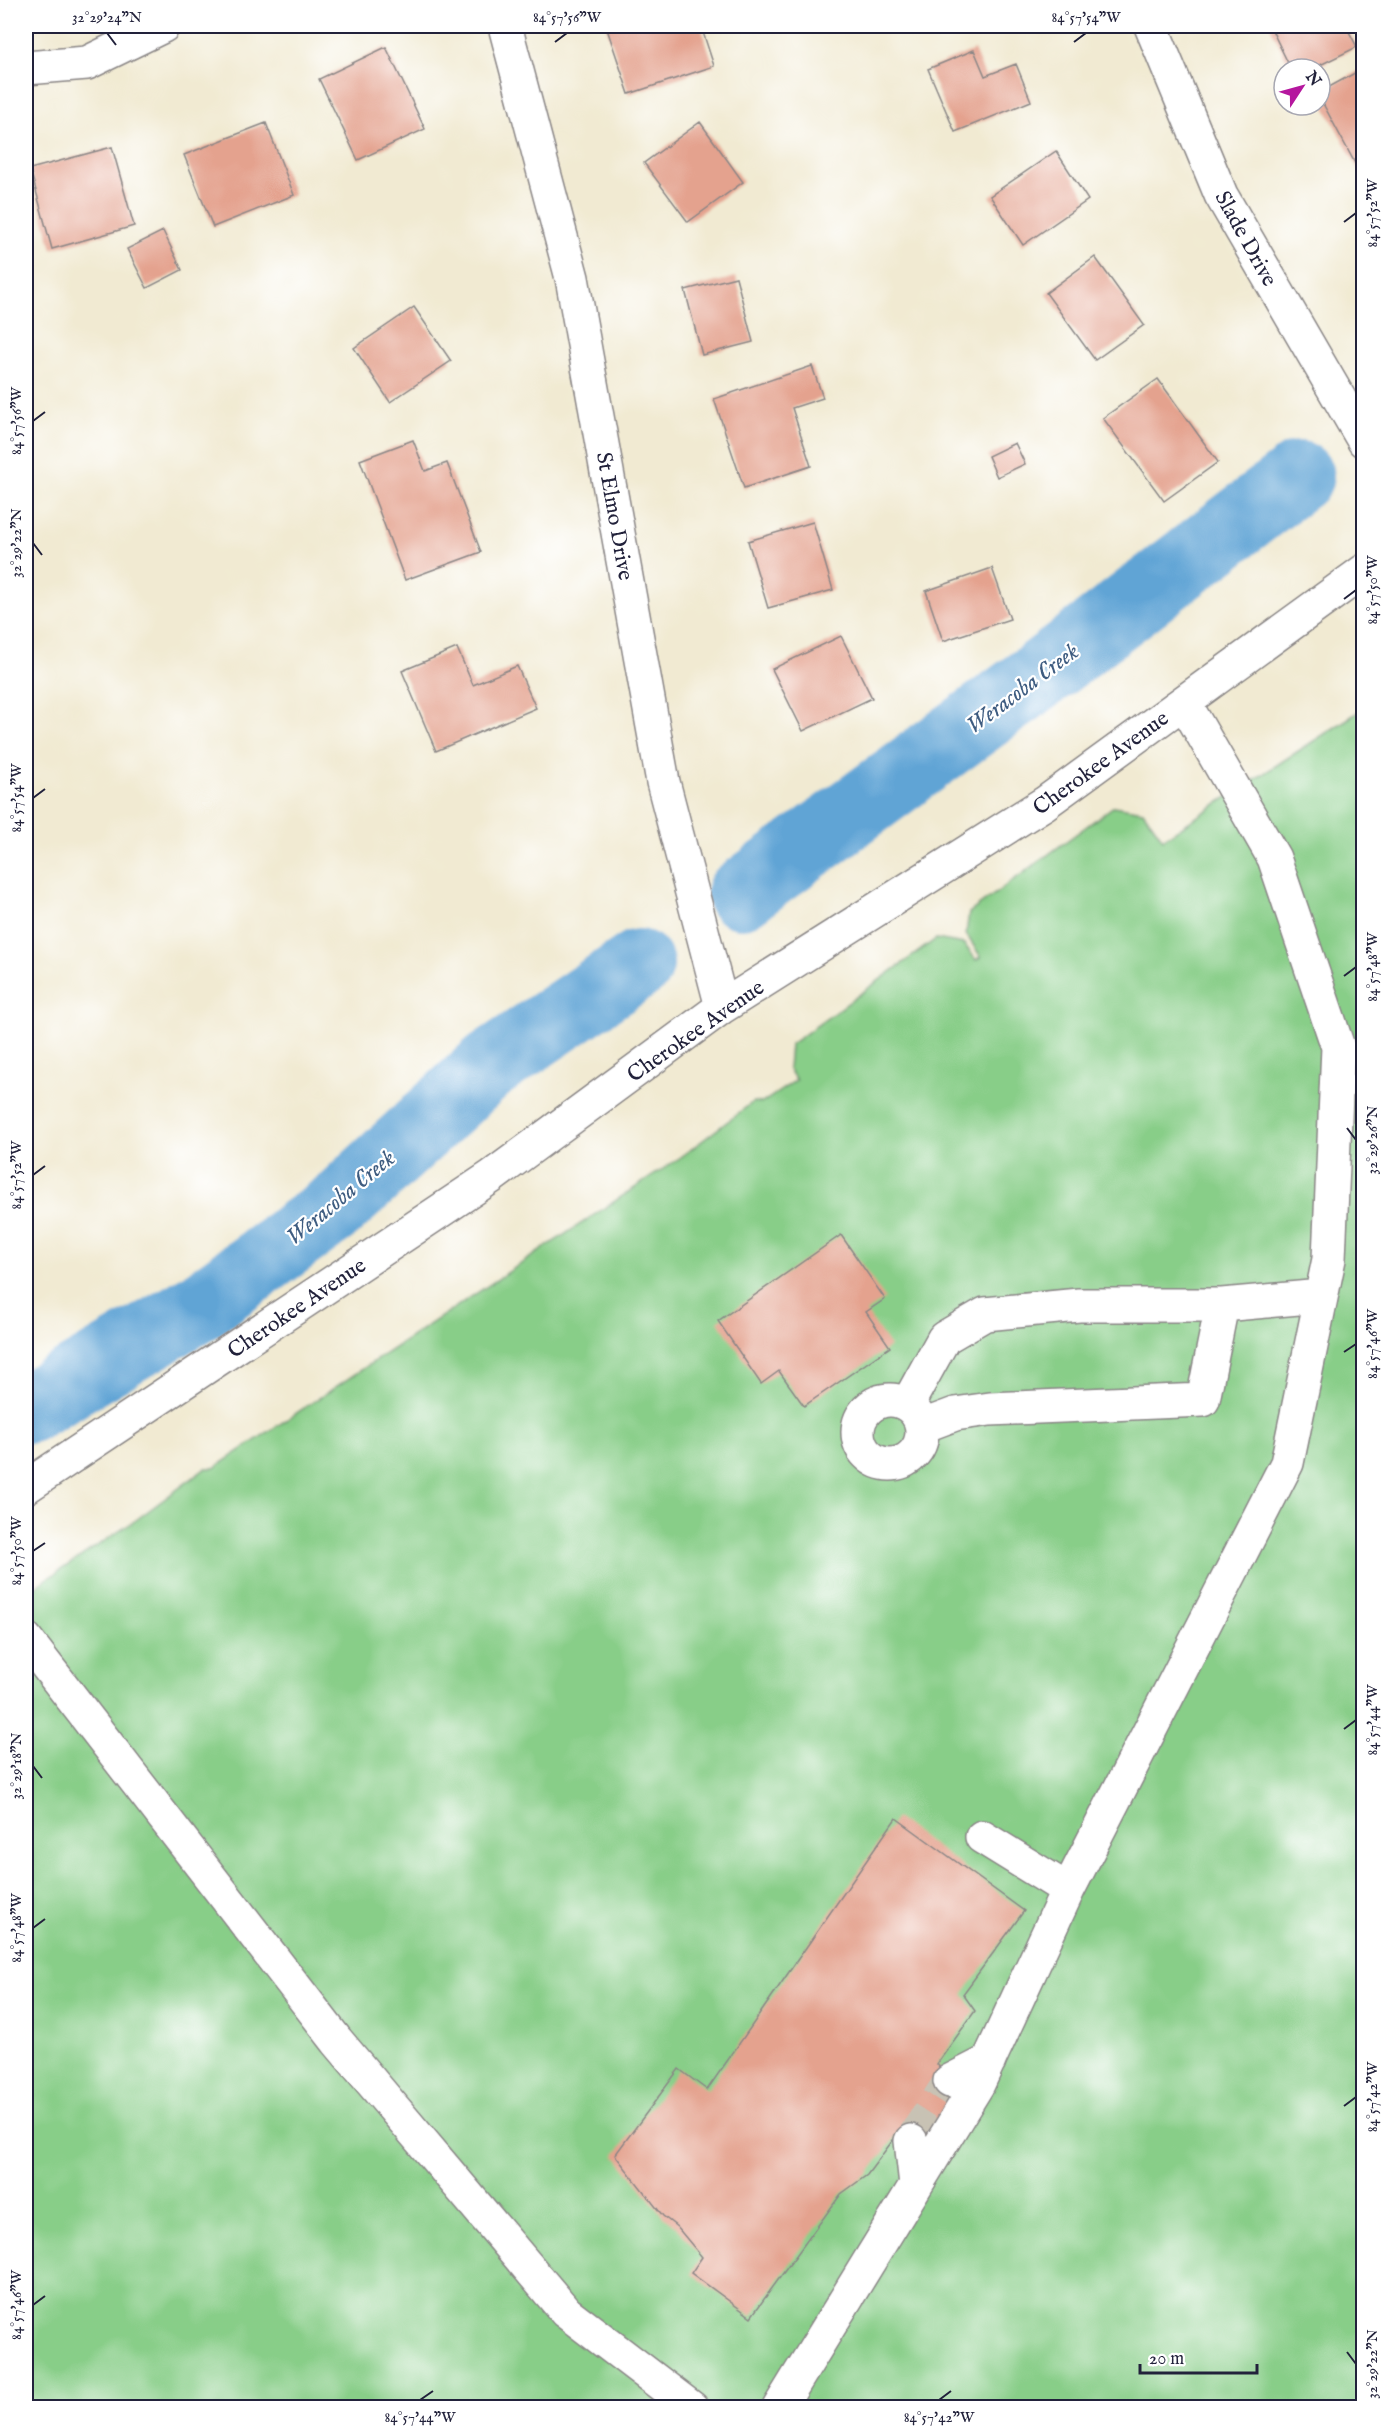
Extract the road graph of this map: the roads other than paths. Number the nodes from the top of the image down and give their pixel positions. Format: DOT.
graph roads {
  1 [pos="163,26"];
  2 [pos="505,26"];
  3 [pos="1151,26"];
  4 [pos="26,68"];
  5 [pos="1364,441"];
  6 [pos="1364,571"];
  7 [pos="1184,702"];
  8 [pos="722,1007"];
  9 [pos="1321,1296"];
  10 [pos="1222,1305"];
  11 [pos="26,1487"];
  12 [pos="26,1639"];
  13 [pos="982,1838"];
  14 [pos="1068,1890"];
  15 [pos="989,2061"];
  16 [pos="950,2081"];
  17 [pos="911,2141"];
  18 [pos="916,2186"];
  19 [pos="692,2408"];
  20 [pos="779,2408"];
  1 -- 4 [label="street"];
  2 -- 8 [label="street, St Elmo Drive"];
  3 -- 5 [label="street, Slade Drive"];
  6 -- 7 [label="street, Cherokee Avenue"];
  7 -- 8 [label="street, Cherokee Avenue"];
  7 -- 9 [label="street"];
  8 -- 11 [label="street, Cherokee Avenue"];
  9 -- 10 [label="street"];
  9 -- 14 [label="street"];
  10 -- 10 [label="street"];
  12 -- 19 [label="street"];
  13 -- 14 [label="street"];
  14 -- 15 [label="street"];
  15 -- 16 [label="street"];
  15 -- 18 [label="street"];
  17 -- 18 [label="street"];
  18 -- 20 [label="street"];
}
